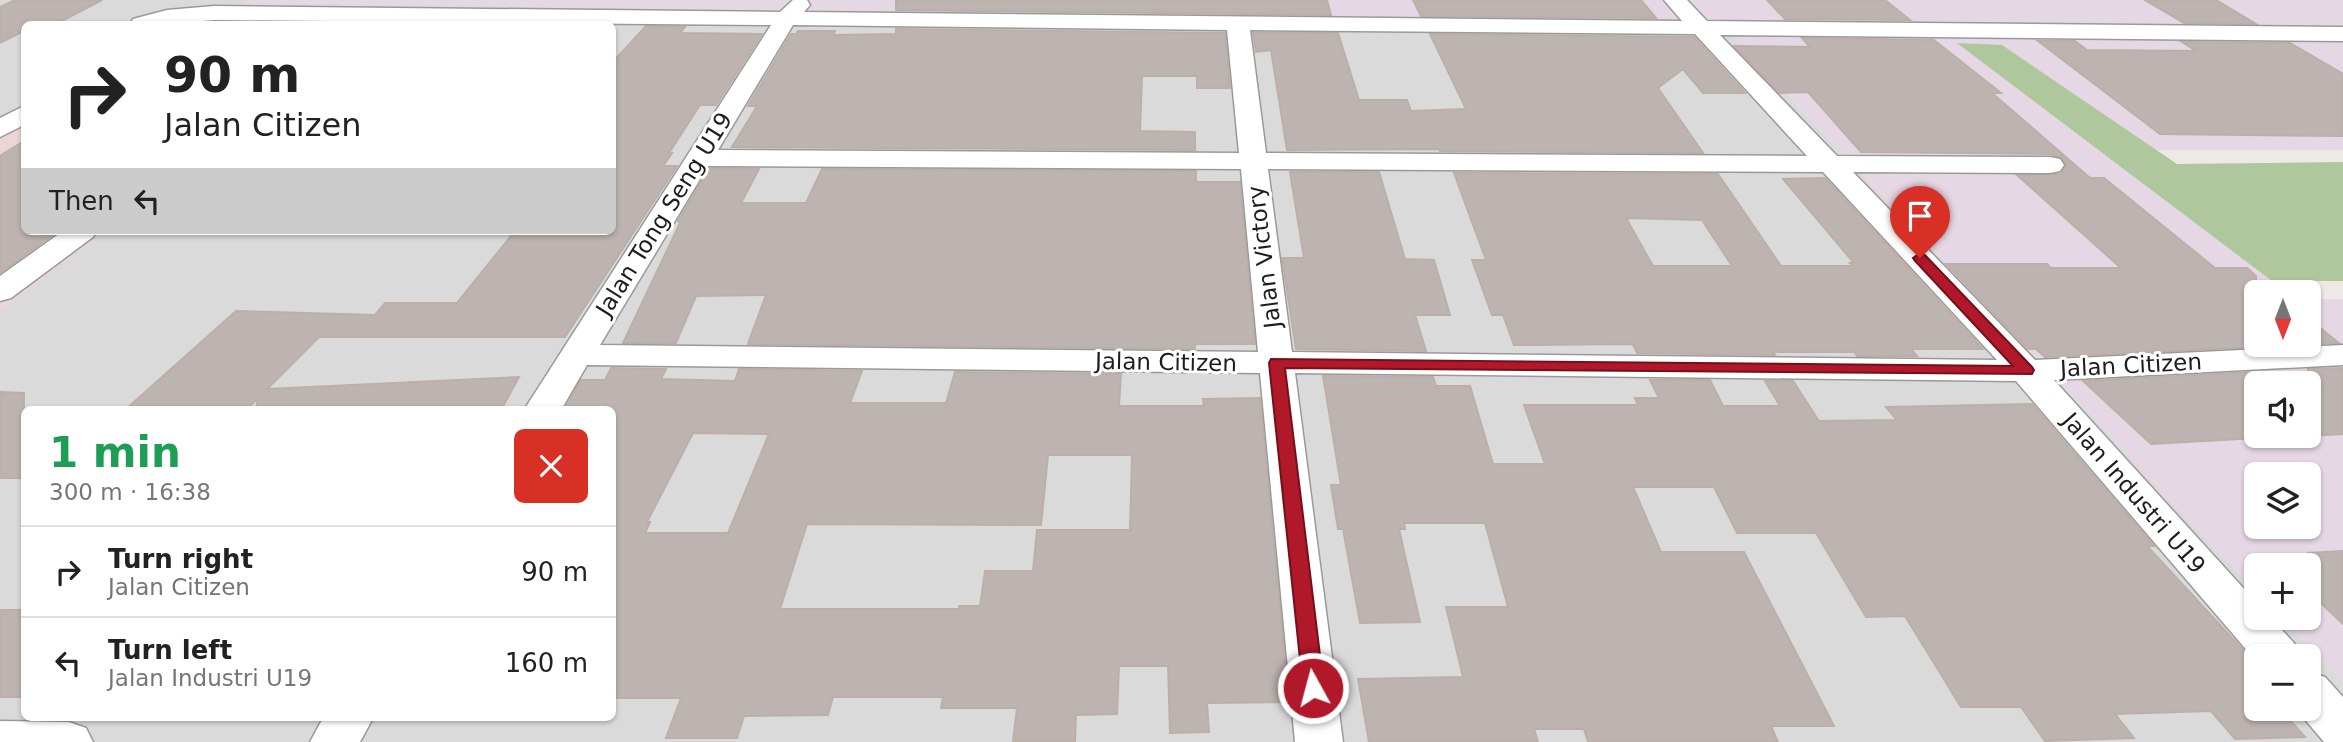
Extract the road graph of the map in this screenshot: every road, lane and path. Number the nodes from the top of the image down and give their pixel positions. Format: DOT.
graph roads {
  1 [pos="1675,0"];
  2 [pos="795,9"];
  3 [pos="374,19"];
  4 [pos="152,21"];
  5 [pos="1238,23"];
  6 [pos="1698,28"];
  7 [pos="2343,34"];
  8 [pos="21,90"];
  9 [pos="0,102"];
  10 [pos="21,116"];
  11 [pos="0,129"];
  12 [pos="699,158"];
  13 [pos="1253,161"];
  14 [pos="1832,164"];
  15 [pos="2050,165"];
  16 [pos="77,235"];
  17 [pos="0,291"];
  18 [pos="576,355"];
  19 [pos="2343,355"];
  20 [pos="1276,363"];
  21 [pos="2026,370"];
  22 [pos="544,406"];
  23 [pos="2267,644"];
  24 [pos="2321,705"];
  25 [pos="347,721"];
  26 [pos="2343,730"];
  27 [pos="0,741"];
  28 [pos="69,742"];
  29 [pos="334,742"];
  30 [pos="1319,742"];
  1 -- 6 [label="street, Jalan Industri U19"];
  2 -- 3 [label="street"];
  2 -- 5 [label="street"];
  2 -- 12 [label="street, Jalan Tong Seng U19"];
  3 -- 4 [label="street"];
  5 -- 6 [label="street"];
  5 -- 13 [label="street, Jalan Victory"];
  6 -- 7 [label="street"];
  6 -- 14 [label="street, Jalan Industri U19"];
  8 -- 9 [label="street"];
  10 -- 11 [label="street"];
  12 -- 13 [label="street"];
  12 -- 18 [label="street, Jalan Tong Seng U19"];
  13 -- 14 [label="street"];
  13 -- 20 [label="street, Jalan Victory"];
  14 -- 15 [label="street"];
  14 -- 21 [label="street, Jalan Industri U19"];
  16 -- 17 [label="street"];
  18 -- 20 [label="street, Jalan Citizen"];
  18 -- 22 [label="street, Jalan Tong Seng U19"];
  19 -- 21 [label="street, Jalan Citizen"];
  20 -- 21 [label="street, Jalan Citizen"];
  20 -- 30 [label="street, Jalan Victory"];
  21 -- 23 [label="street, Jalan Industri U19"];
  24 -- 26 [label="street"];
  25 -- 29 [label="street"];
  27 -- 28 [label="street"];
}
